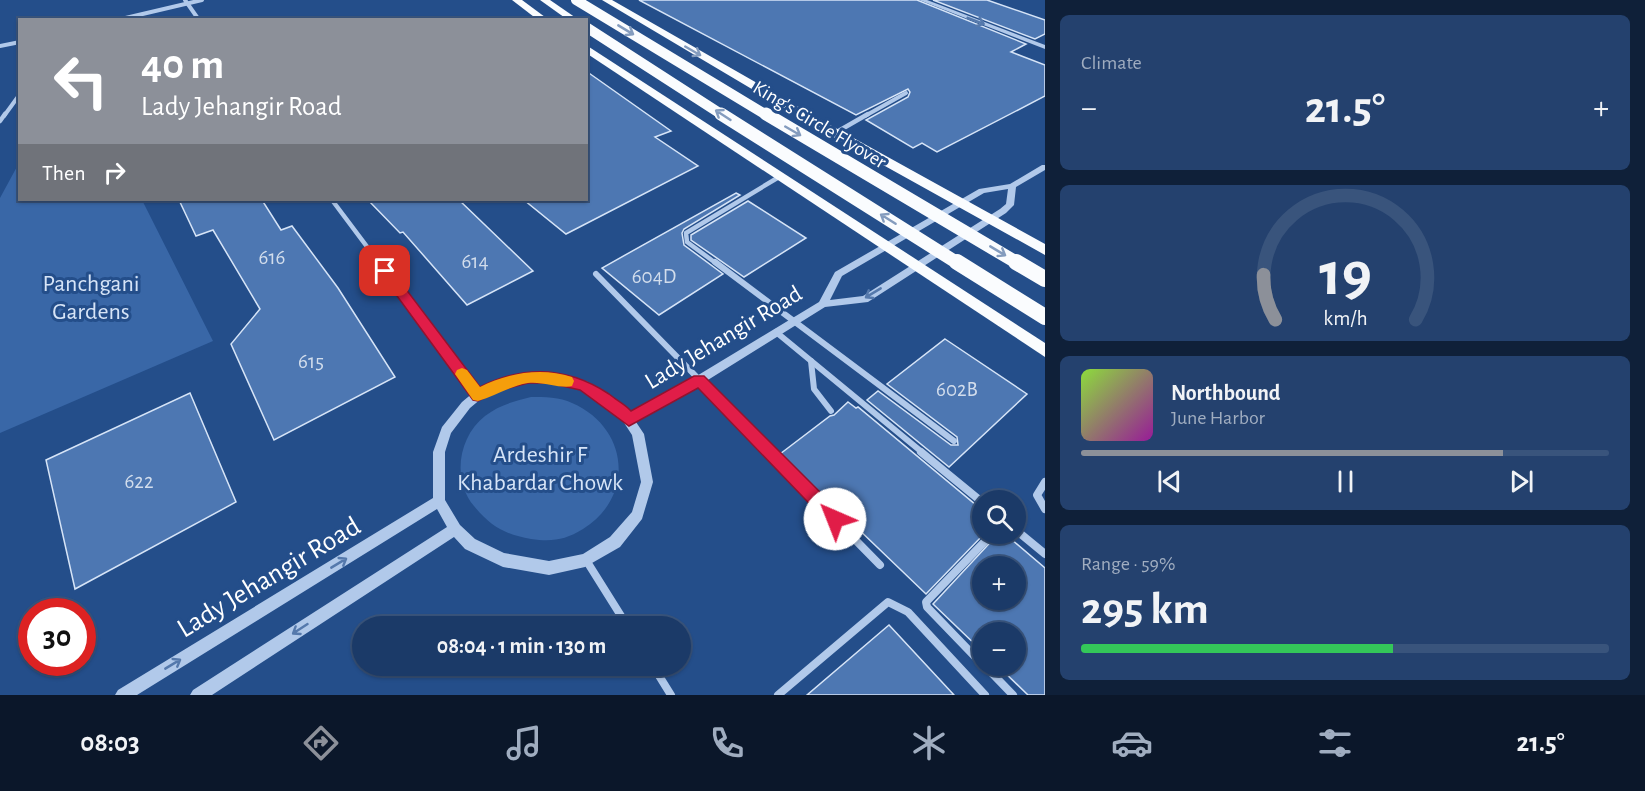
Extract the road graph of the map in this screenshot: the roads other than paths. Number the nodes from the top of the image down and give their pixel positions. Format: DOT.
graph roads {
  1 [pos="202,0"];
  2 [pos="516,0"];
  3 [pos="544,0"];
  4 [pos="576,0"];
  5 [pos="606,0"];
  6 [pos="922,0"];
  7 [pos="186,2"];
  8 [pos="125,18"];
  9 [pos="198,18"];
  10 [pos="542,18"];
  11 [pos="571,18"];
  12 [pos="588,28"];
  13 [pos="18,42"];
  14 [pos="0,46"];
  15 [pos="1045,47"];
  16 [pos="588,49"];
  17 [pos="906,93"];
  18 [pos="18,97"];
  19 [pos="0,121"];
  20 [pos="835,133"];
  21 [pos="1045,167"];
  22 [pos="779,177"];
  23 [pos="1012,186"];
  24 [pos="333,201"];
  25 [pos="961,203"];
  26 [pos="990,219"];
  27 [pos="886,246"];
  28 [pos="1045,250"];
  29 [pos="916,265"];
  30 [pos="596,274"];
  31 [pos="1045,279"];
  32 [pos="823,303"];
  33 [pos="1045,317"];
  34 [pos="795,320"];
  35 [pos="776,332"];
  36 [pos="1045,351"];
  37 [pos="811,361"];
  38 [pos="699,380"];
  39 [pos="478,395"];
  40 [pos="831,411"];
  41 [pos="629,420"];
  42 [pos="954,441"];
  43 [pos="1045,482"];
  44 [pos="972,494"];
  45 [pos="440,501"];
  46 [pos="1045,508"];
  47 [pos="455,530"];
  48 [pos="1026,538"];
  49 [pos="982,544"];
  50 [pos="1045,554"];
  51 [pos="585,560"];
  52 [pos="880,565"];
  53 [pos="621,616"];
  54 [pos="972,653"];
  55 [pos="659,676"];
  56 [pos="995,676"];
  57 [pos="123,695"];
  58 [pos="198,695"];
  59 [pos="671,695"];
  60 [pos="778,695"];
  61 [pos="985,695"];
  62 [pos="1013,695"];
  1 -- 7 [label="street"];
  2 -- 10 [label="highway"];
  3 -- 11 [label="highway"];
  4 -- 31 [label="highway, King's Circle Flyover, one-way, bridge"];
  5 -- 20 [label="highway, one-way"];
  6 -- 15 [label="street, one-way"];
  7 -- 8 [label="street"];
  7 -- 9 [label="street"];
  33 -- 12 [label="highway, King's Circle Flyover, one-way, bridge"];
  13 -- 14 [label="street"];
  16 -- 22 [label="highway"];
  17 -- 20 [label="street"];
  18 -- 19 [label="street"];
  20 -- 25 [label="highway"];
  21 -- 23 [label="street"];
  22 -- 27 [label="highway"];
  22 -- 34 [label="street"];
  23 -- 25 [label="street"];
  23 -- 26 [label="street, Lady Jehangir Road"];
  24 -- 39 [label="street"];
  25 -- 26 [label="highway"];
  25 -- 27 [label="street"];
  26 -- 28 [label="highway"];
  26 -- 29 [label="street, Lady Jehangir Road"];
  27 -- 29 [label="highway"];
  27 -- 32 [label="street"];
  29 -- 32 [label="street, Lady Jehangir Road, one-way"];
  29 -- 36 [label="highway"];
  30 -- 38 [label="street"];
  32 -- 34 [label="street, Lady Jehangir Road"];
  34 -- 35 [label="street, Lady Jehangir Road"];
  34 -- 42 [label="street"];
  35 -- 37 [label="street"];
  35 -- 38 [label="street, Lady Jehangir Road"];
  37 -- 40 [label="street"];
  37 -- 44 [label="street"];
  38 -- 41 [label="street, Lady Jehangir Road"];
  38 -- 52 [label="street"];
  39 -- 41 [label="street"];
  39 -- 45 [label="street"];
  41 -- 51 [label="street"];
  43 -- 46 [label="street"];
  45 -- 47 [label="street"];
  57 -- 45 [label="street, Lady Jehangir Road, one-way"];
  47 -- 51 [label="street"];
  47 -- 58 [label="street, one-way"];
  48 -- 50 [label="street"];
  49 -- 54 [label="street"];
  51 -- 53 [label="street"];
  55 -- 59 [label="street"];
  56 -- 62 [label="street"];
  60 -- 61 [label="street"];
}
